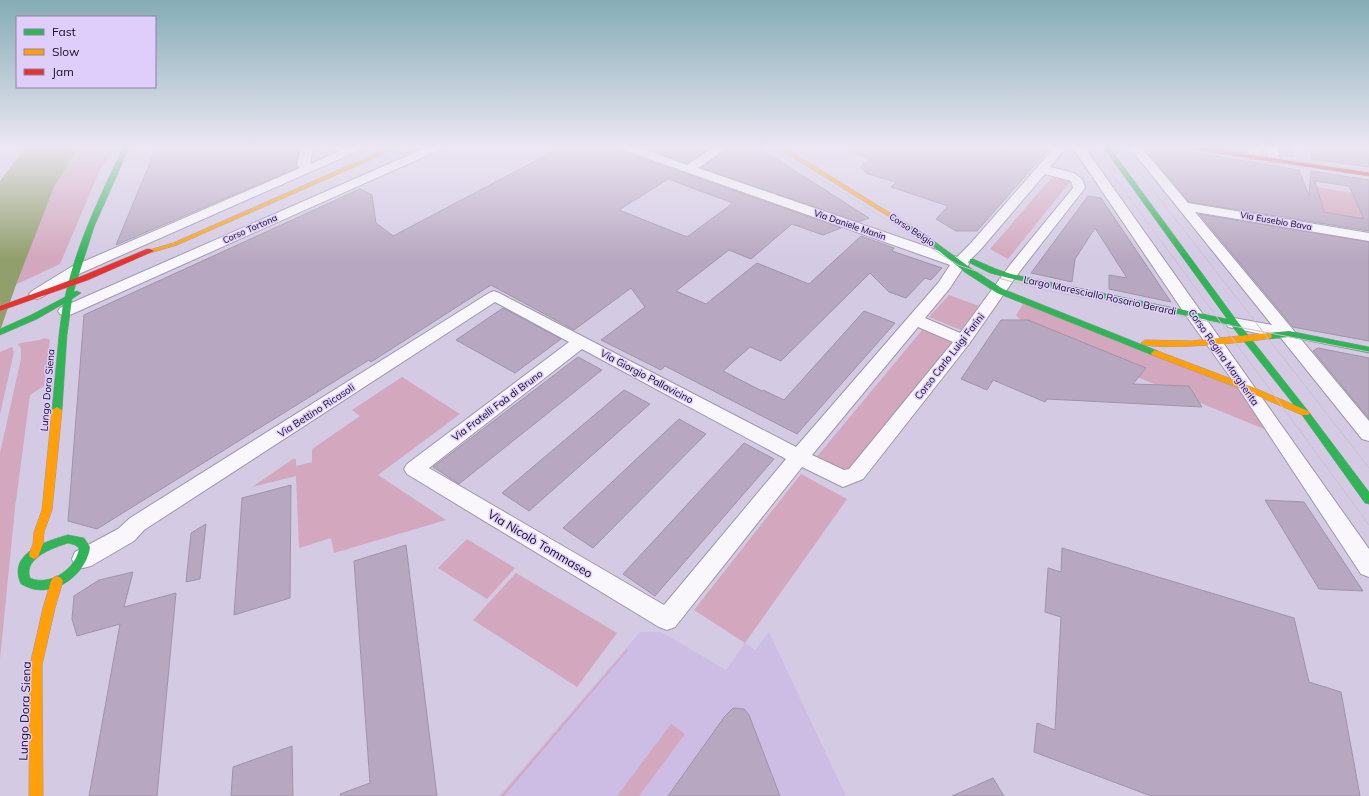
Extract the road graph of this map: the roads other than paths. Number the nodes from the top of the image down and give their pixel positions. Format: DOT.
graph roads {
  1 [pos="109,185"];
  2 [pos="272,185"];
  3 [pos="309,185"];
  4 [pos="347,185"];
  5 [pos="737,185"];
  6 [pos="841,185"];
  7 [pos="856,185"];
  8 [pos="1028,185"];
  9 [pos="1103,185"];
  10 [pos="1134,185"];
  11 [pos="1166,185"];
  12 [pos="1079,188"];
  13 [pos="1108,192"];
  14 [pos="1183,206"];
  15 [pos="1369,237"];
  16 [pos="175,244"];
  17 [pos="962,260"];
  18 [pos="74,276"];
  19 [pos="1009,276"];
  20 [pos="103,281"];
  21 [pos="1000,290"];
  22 [pos="83,291"];
  23 [pos="36,294"];
  24 [pos="494,296"];
  25 [pos="67,304"];
  26 [pos="0,309"];
  27 [pos="1193,314"];
  28 [pos="915,320"];
  29 [pos="1234,323"];
  30 [pos="0,332"];
  31 [pos="1288,334"];
  32 [pos="1246,338"];
  33 [pos="963,340"];
  34 [pos="1120,340"];
  35 [pos="581,341"];
  36 [pos="1213,342"];
  37 [pos="1369,350"];
  38 [pos="1247,388"];
  39 [pos="1305,413"];
  40 [pos="1369,434"];
  41 [pos="799,457"];
  42 [pos="414,469"];
  43 [pos="1369,500"];
  44 [pos="47,510"];
  45 [pos="51,521"];
  46 [pos="74,544"];
  47 [pos="34,554"];
  48 [pos="1369,567"];
  49 [pos="57,581"];
  50 [pos="36,796"];
  1 -- 18 [label="main road, Lungo Dora Siena"];
  2 -- 18 [label="street, Corso Tortona"];
  3 -- 16 [label="main road, Corso Tortona"];
  4 -- 25 [label="street, Corso Tortona"];
  5 -- 17 [label="street, Via Daniele Manin"];
  6 -- 17 [label="main road, Corso Belgio"];
  7 -- 17 [label="main road, Corso Belgio"];
  8 -- 17 [label="street"];
  9 -- 13 [label="street, Corso Regina Margherita"];
  10 -- 29 [label="main road"];
  11 -- 14 [label="street"];
  12 -- 13 [label="street"];
  12 -- 19 [label="street, Corso Carlo Luigi Farini"];
  13 -- 27 [label="street, Corso Regina Margherita"];
  14 -- 15 [label="street, Via Eusebio Bava"];
  14 -- 31 [label="street"];
  16 -- 18 [label="main road, Corso Tortona"];
  16 -- 20 [label="main road, Corso Tortona"];
  17 -- 19 [label="street, Largo Maresciallo Rosario Berardi"];
  17 -- 21 [label="main road, Corso Belgio"];
  17 -- 28 [label="street"];
  18 -- 23 [label="street, Corso Tortona"];
  18 -- 25 [label="main road, Lungo Dora Siena"];
  19 -- 21 [label="street, Corso Carlo Luigi Farini"];
  19 -- 27 [label="main road, Largo Maresciallo Rosario Berardi"];
  21 -- 33 [label="street, Corso Carlo Luigi Farini"];
  21 -- 34 [label="main road, Largo Maresciallo Rosario Berardi"];
  22 -- 25 [label="main road, Corso Tortona"];
  23 -- 26 [label="main road, Corso Tortona"];
  24 -- 35 [label="street, Via Giorgio Pallavicino"];
  24 -- 46 [label="street, Via Bettino Ricasoli"];
  25 -- 30 [label="main road, Corso Tortona"];
  25 -- 44 [label="main road, Lungo Dora Siena"];
  27 -- 29 [label="main road, Largo Maresciallo Rosario Berardi"];
  27 -- 36 [label="street, Corso Regina Margherita"];
  28 -- 33 [label="street"];
  28 -- 41 [label="street"];
  29 -- 31 [label="street, Largo Maresciallo Rosario Berardi"];
  29 -- 32 [label="main road"];
  31 -- 32 [label="main road, Largo Maresciallo Rosario Berardi"];
  31 -- 37 [label="main road"];
  31 -- 40 [label="street"];
  32 -- 36 [label="main road, Largo Maresciallo Rosario Berardi"];
  32 -- 39 [label="main road"];
  33 -- 41 [label="street, Corso Carlo Luigi Farini"];
  34 -- 36 [label="main road, Largo Maresciallo Rosario Berardi"];
  34 -- 38 [label="main road, Largo Maresciallo Rosario Berardi"];
  35 -- 41 [label="street, Via Giorgio Pallavicino"];
  35 -- 42 [label="street, Via Fratelli Faà di Bruno"];
  36 -- 38 [label="street, Corso Regina Margherita"];
  38 -- 39 [label="main road, Largo Maresciallo Rosario Berardi"];
  38 -- 48 [label="street, Corso Regina Margherita"];
  39 -- 43 [label="main road"];
  41 -- 42 [label="street, Via Nicolò Tommaseo"];
  44 -- 45 [label="main road, Lungo Dora Siena"];
  44 -- 47 [label="main road, Lungo Dora Siena"];
  46 -- 47 [label="main road"];
  46 -- 49 [label="main road"];
  47 -- 49 [label="main road"];
  49 -- 50 [label="main road, Lungo Dora Siena"];
}
